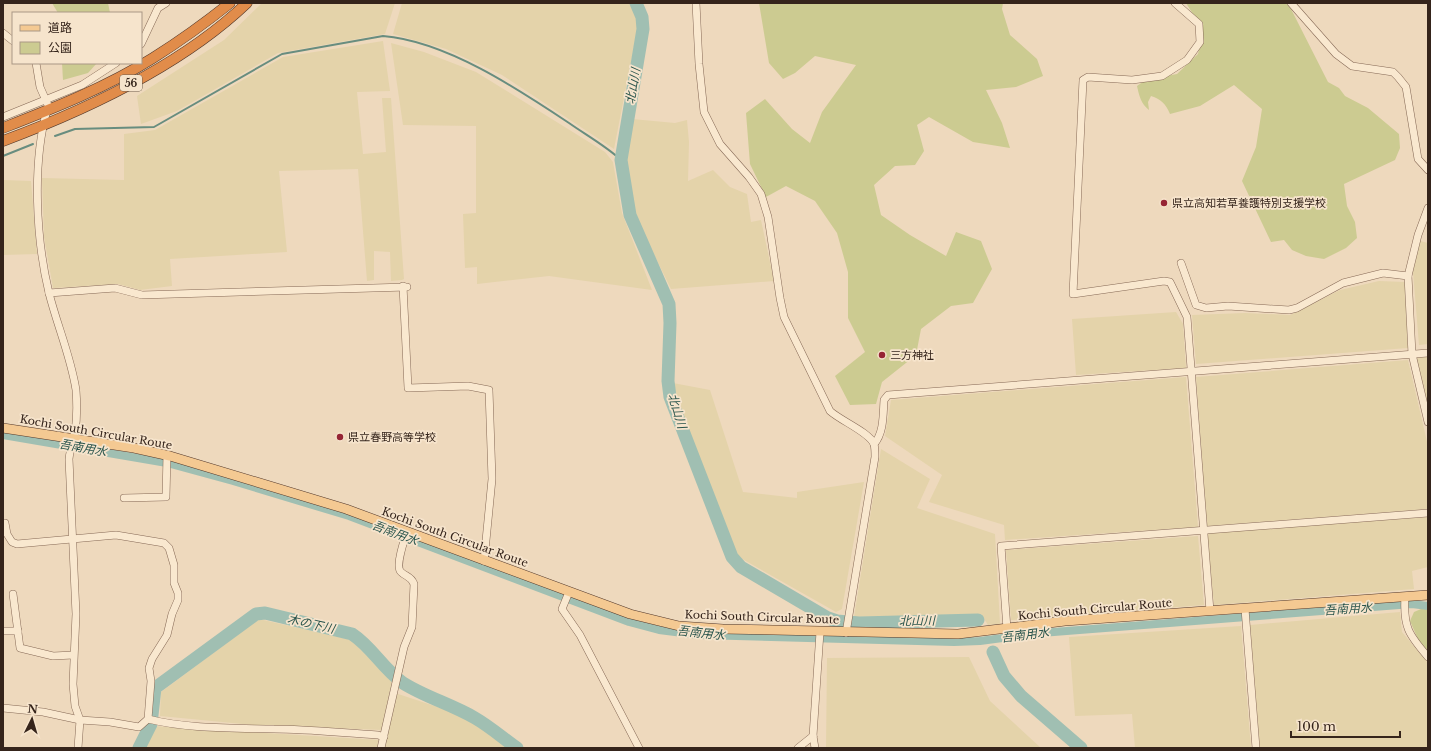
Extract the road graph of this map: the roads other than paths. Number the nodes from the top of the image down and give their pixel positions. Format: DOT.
graph roads {
  1 [pos="166,3"];
  2 [pos="230,3"];
  3 [pos="247,3"];
  4 [pos="696,3"];
  5 [pos="1174,3"];
  6 [pos="1291,3"];
  7 [pos="156,5"];
  8 [pos="3,33"];
  9 [pos="12,40"];
  10 [pos="142,41"];
  11 [pos="36,64"];
  12 [pos="114,64"];
  13 [pos="47,106"];
  14 [pos="3,118"];
  15 [pos="42,126"];
  16 [pos="3,128"];
  17 [pos="3,141"];
  18 [pos="1428,170"];
  19 [pos="1428,208"];
  20 [pos="1182,263"];
  21 [pos="1408,276"];
  22 [pos="49,293"];
  23 [pos="1428,353"];
  24 [pos="1412,354"];
  25 [pos="1192,373"];
  26 [pos="1428,422"];
  27 [pos="3,428"];
  28 [pos="71,443"];
  29 [pos="874,444"];
  30 [pos="167,455"];
  31 [pos="124,498"];
  32 [pos="1428,513"];
  33 [pos="3,523"];
  34 [pos="1203,531"];
  35 [pos="406,536"];
  36 [pos="73,538"];
  37 [pos="484,561"];
  38 [pos="13,594"];
  39 [pos="1428,595"];
  40 [pos="567,597"];
  41 [pos="1405,603"];
  42 [pos="1210,611"];
  43 [pos="1245,614"];
  44 [pos="846,629"];
  45 [pos="1007,629"];
  46 [pos="3,631"];
  47 [pos="18,631"];
  48 [pos="820,636"];
  49 [pos="74,655"];
  50 [pos="1428,657"];
  51 [pos="3,708"];
  52 [pos="80,720"];
  53 [pos="151,720"];
  54 [pos="814,736"];
  55 [pos="384,737"];
  56 [pos="78,748"];
  57 [pos="382,748"];
  58 [pos="639,748"];
  59 [pos="798,748"];
  60 [pos="815,748"];
  61 [pos="1256,748"];
  1 -- 7 [label="street"];
  2 -- 13 [label="highway, 56"];
  3 -- 15 [label="highway, 56"];
  4 -- 29 [label="street"];
  5 -- 25 [label="street"];
  6 -- 18 [label="street"];
  7 -- 10 [label="street"];
  8 -- 9 [label="street"];
  11 -- 13 [label="street"];
  12 -- 13 [label="street"];
  13 -- 14 [label="street"];
  13 -- 15 [label="street"];
  13 -- 16 [label="highway, 56"];
  15 -- 17 [label="highway, 56"];
  15 -- 22 [label="street"];
  19 -- 21 [label="street"];
  20 -- 21 [label="street"];
  21 -- 24 [label="street"];
  22 -- 28 [label="street"];
  22 -- 37 [label="street"];
  23 -- 24 [label="street"];
  24 -- 25 [label="street"];
  24 -- 26 [label="street"];
  25 -- 29 [label="street"];
  25 -- 34 [label="street"];
  27 -- 28 [label="main road, Kochi South Circular Route"];
  28 -- 30 [label="main road, Kochi South Circular Route"];
  28 -- 36 [label="street"];
  29 -- 44 [label="street"];
  30 -- 31 [label="street"];
  30 -- 35 [label="main road, Kochi South Circular Route"];
  32 -- 34 [label="street"];
  33 -- 36 [label="street"];
  34 -- 42 [label="street"];
  34 -- 45 [label="street"];
  35 -- 37 [label="main road, Kochi South Circular Route"];
  35 -- 55 [label="street"];
  36 -- 49 [label="street"];
  36 -- 53 [label="street"];
  37 -- 40 [label="main road, Kochi South Circular Route"];
  38 -- 47 [label="street"];
  39 -- 41 [label="main road, Kochi South Circular Route"];
  40 -- 48 [label="main road, Kochi South Circular Route"];
  40 -- 58 [label="street"];
  41 -- 43 [label="main road, Kochi South Circular Route"];
  41 -- 50 [label="street"];
  42 -- 43 [label="main road, Kochi South Circular Route"];
  42 -- 45 [label="main road, Kochi South Circular Route"];
  43 -- 61 [label="street"];
  44 -- 45 [label="main road, Kochi South Circular Route"];
  44 -- 48 [label="main road, Kochi South Circular Route"];
  46 -- 47 [label="street"];
  47 -- 49 [label="street"];
  48 -- 54 [label="street"];
  49 -- 52 [label="street"];
  51 -- 52 [label="street"];
  52 -- 53 [label="street"];
  52 -- 56 [label="street"];
  53 -- 55 [label="street"];
  54 -- 59 [label="street"];
  54 -- 60 [label="street"];
  55 -- 57 [label="street"];
}
